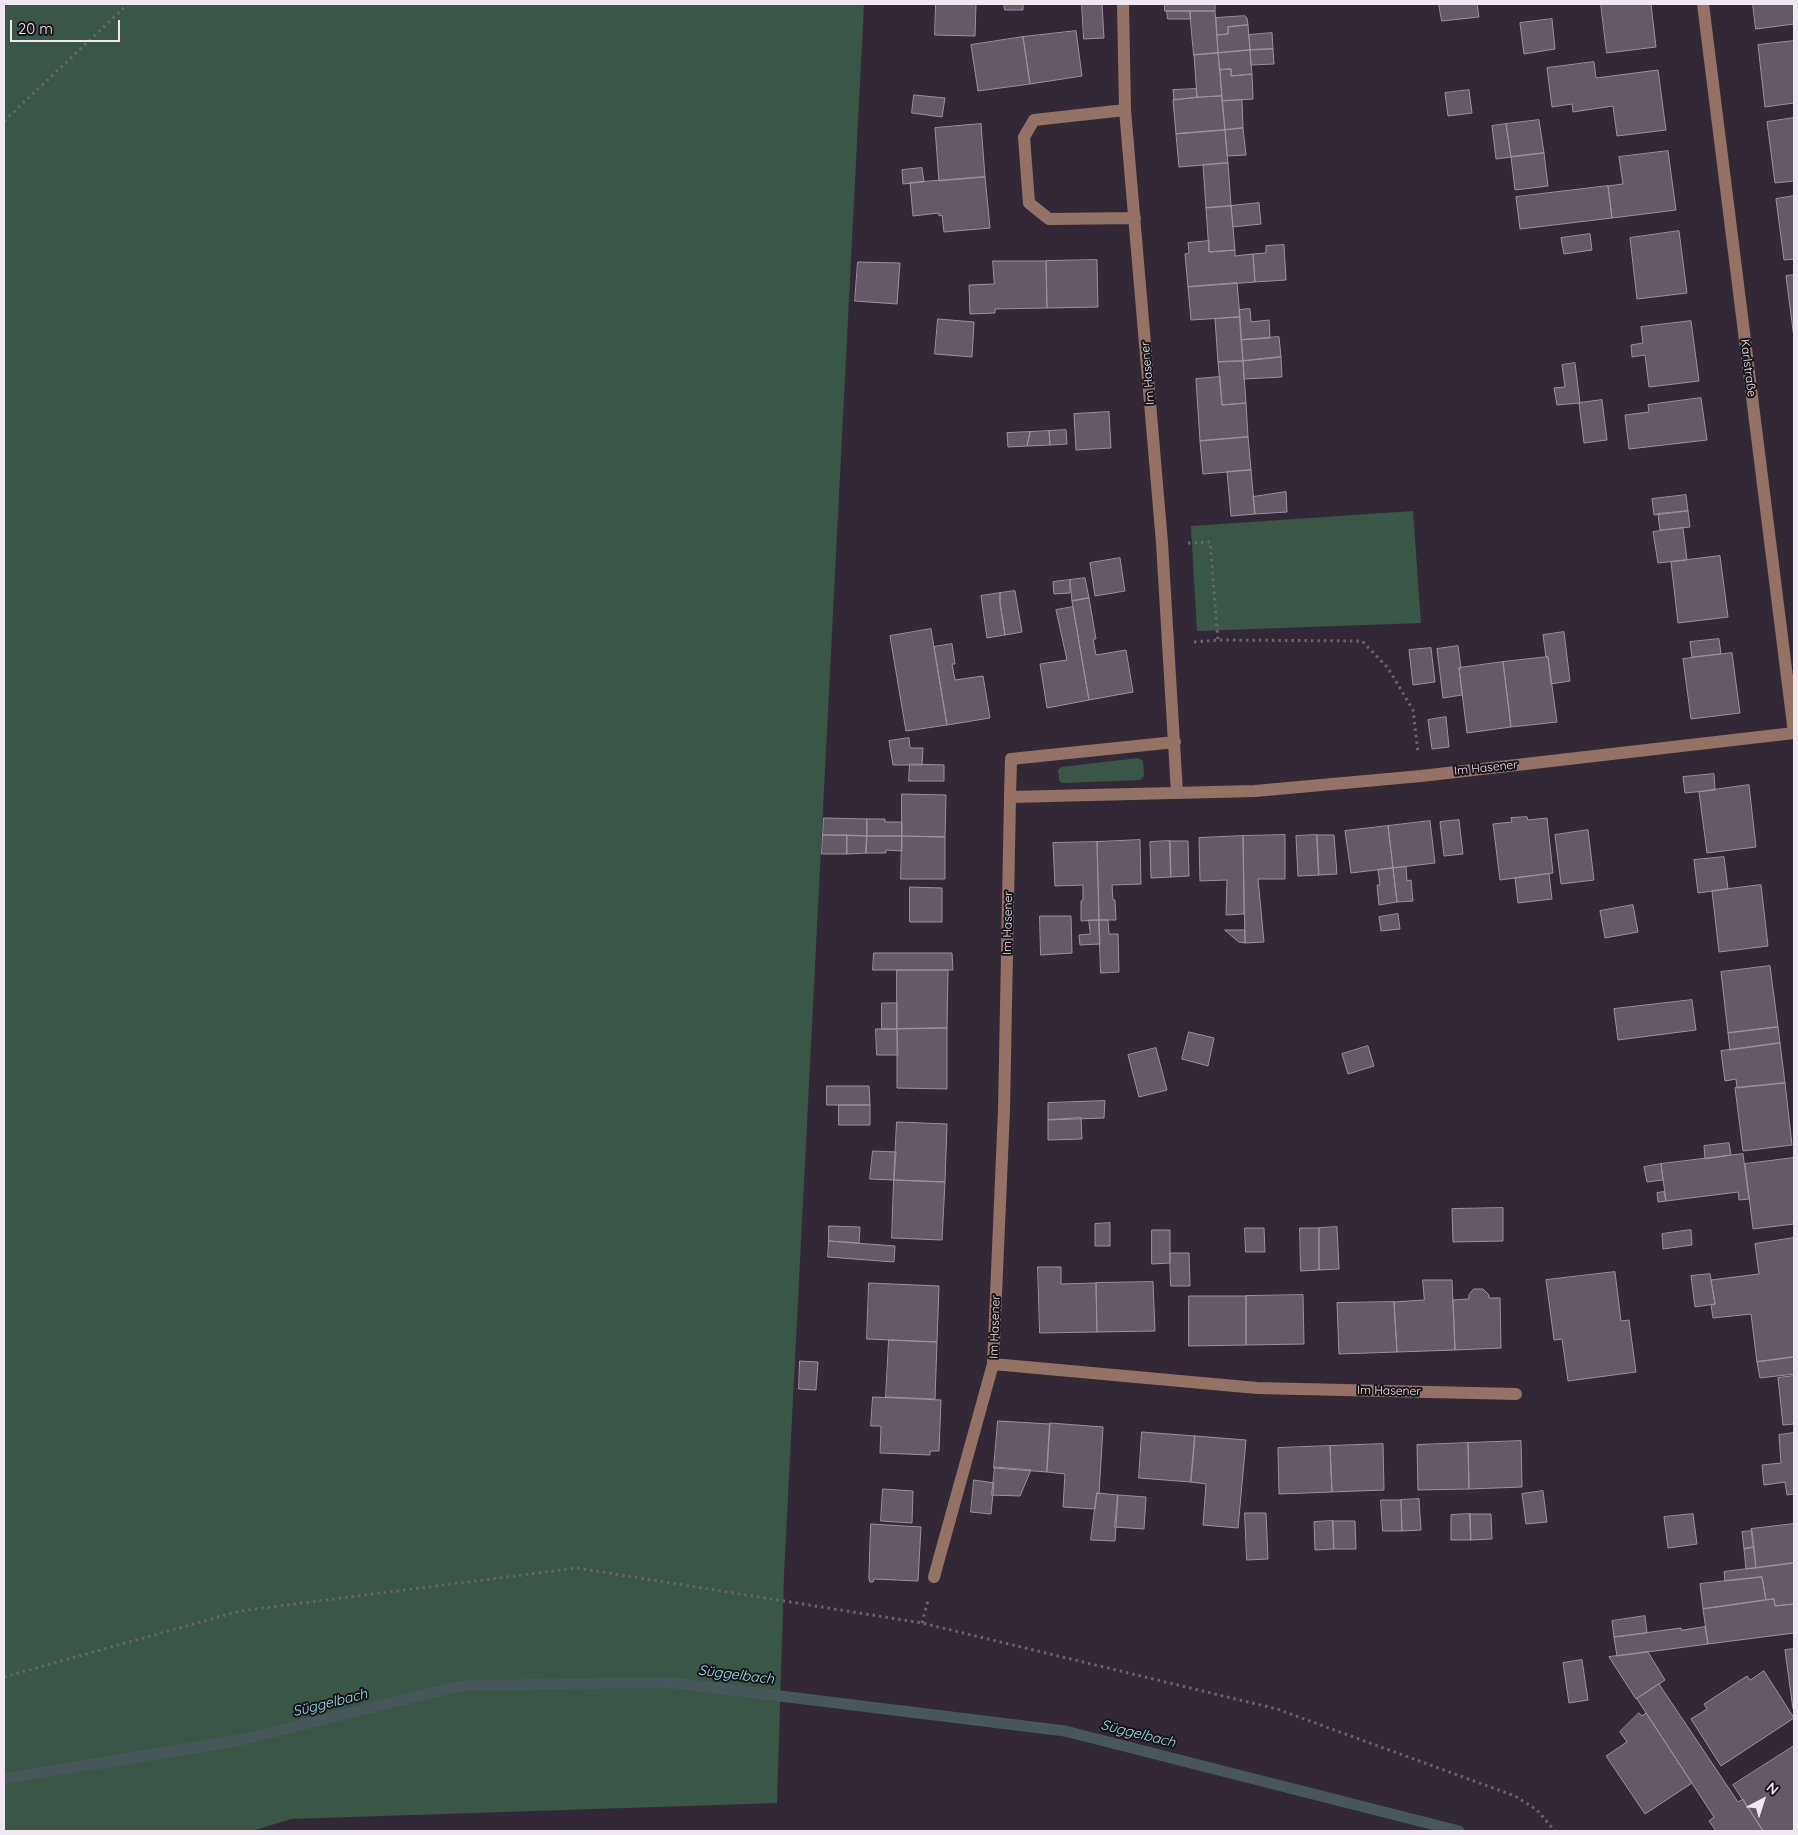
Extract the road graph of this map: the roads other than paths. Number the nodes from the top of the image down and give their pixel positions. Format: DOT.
graph roads {
  1 [pos="1123,4"];
  2 [pos="1703,4"];
  3 [pos="1125,110"];
  4 [pos="1135,218"];
  5 [pos="1794,733"];
  6 [pos="1175,742"];
  7 [pos="1177,793"];
  8 [pos="1010,797"];
  9 [pos="992,1364"];
  10 [pos="1516,1394"];
  11 [pos="934,1577"];
  1 -- 3 [label="street, Im Hasener"];
  2 -- 5 [label="street, Karlstraße"];
  3 -- 4 [label="street, Im Hasener"];
  3 -- 4 [label="street"];
  4 -- 6 [label="street, Im Hasener"];
  5 -- 7 [label="street, Im Hasener"];
  6 -- 7 [label="street, Im Hasener"];
  6 -- 8 [label="street, Im Hasener"];
  7 -- 8 [label="street, Im Hasener"];
  8 -- 9 [label="street, Im Hasener"];
  9 -- 10 [label="street, Im Hasener"];
  9 -- 11 [label="street"];
}
